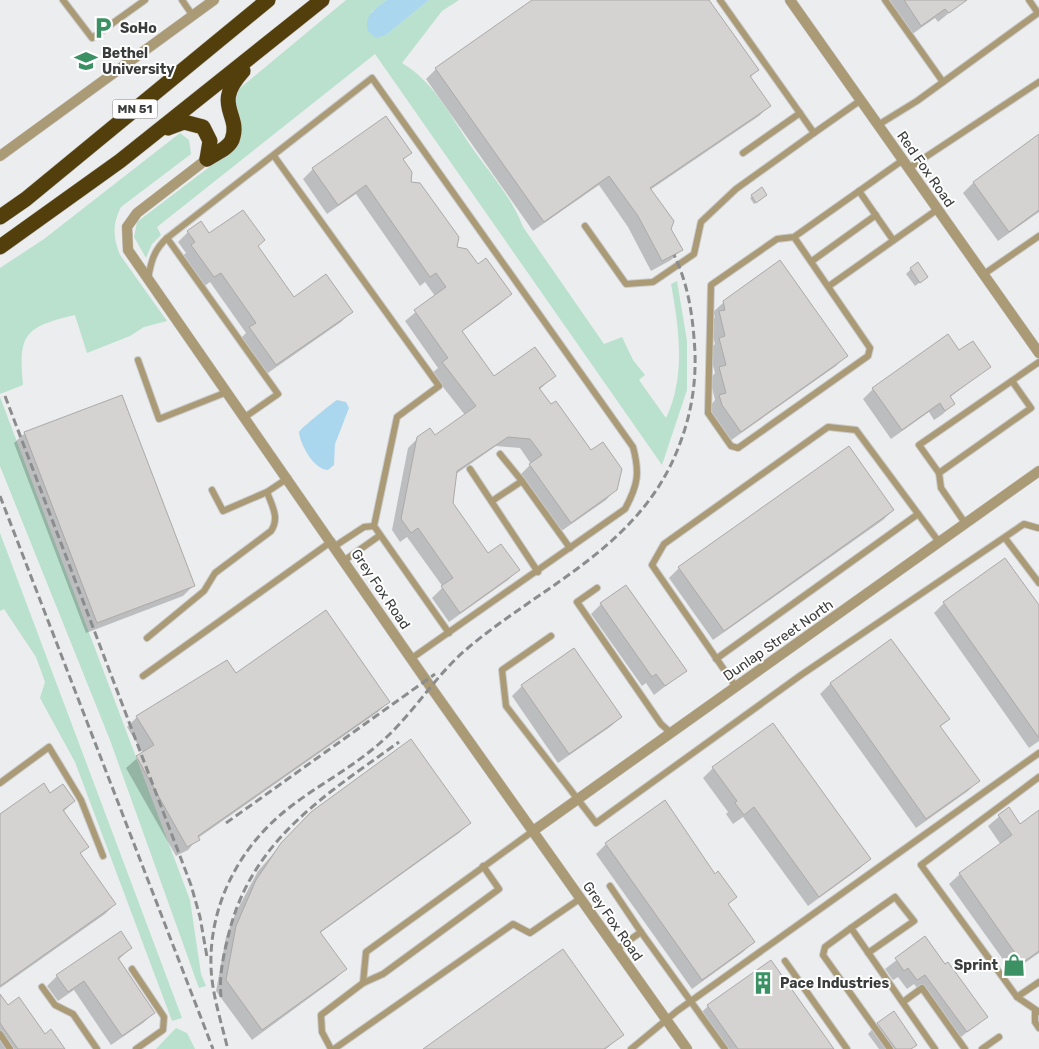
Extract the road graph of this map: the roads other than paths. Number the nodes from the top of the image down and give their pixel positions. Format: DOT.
graph roads {
  1 [pos="63,0"];
  2 [pos="145,0"];
  3 [pos="182,0"];
  4 [pos="214,0"];
  5 [pos="268,0"];
  6 [pos="322,0"];
  7 [pos="720,0"];
  8 [pos="790,0"];
  9 [pos="886,0"];
  10 [pos="1029,0"];
  11 [pos="193,16"];
  12 [pos="268,43"];
  13 [pos="942,82"];
  14 [pos="1039,82"];
  15 [pos="861,100"];
  16 [pos="800,114"];
  17 [pos="878,125"];
  18 [pos="155,133"];
  19 [pos="814,133"];
  20 [pos="743,153"];
  21 [pos="0,156"];
  22 [pos="274,156"];
  23 [pos="207,159"];
  24 [pos="906,164"];
  25 [pos="858,191"];
  26 [pos="938,209"];
  27 [pos="876,215"];
  28 [pos="0,217"];
  29 [pos="585,226"];
  30 [pos="1039,236"];
  31 [pos="794,237"];
  32 [pos="167,238"];
  33 [pos="893,240"];
  34 [pos="0,247"];
  35 [pos="812,261"];
  36 [pos="984,274"];
  37 [pos="148,279"];
  38 [pos="829,286"];
  39 [pos="1039,353"];
  40 [pos="138,360"];
  41 [pos="1039,362"];
  42 [pos="1012,381"];
  43 [pos="227,392"];
  44 [pos="245,417"];
  45 [pos="500,454"];
  46 [pos="470,469"];
  47 [pos="1039,471"];
  48 [pos="939,473"];
  49 [pos="288,478"];
  50 [pos="522,481"];
  51 [pos="212,490"];
  52 [pos="267,492"];
  53 [pos="492,501"];
  54 [pos="918,514"];
  55 [pos="965,523"];
  56 [pos="374,526"];
  57 [pos="1039,529"];
  58 [pos="379,536"];
  59 [pos="1005,538"];
  60 [pos="939,542"];
  61 [pos="333,544"];
  62 [pos="570,548"];
  63 [pos="345,560"];
  64 [pos="538,572"];
  65 [pos="1039,583"];
  66 [pos="597,588"];
  67 [pos="449,633"];
  68 [pos="551,636"];
  69 [pos="147,638"];
  70 [pos="412,658"];
  71 [pos="716,659"];
  72 [pos="143,676"];
  73 [pos="736,687"];
  74 [pos="671,732"];
  75 [pos="1039,753"];
  76 [pos="1038,780"];
  77 [pos="0,783"];
  78 [pos="576,800"];
  79 [pos="533,831"];
  80 [pos="103,856"];
  81 [pos="483,866"];
  82 [pos="610,886"];
  83 [pos="580,898"];
  84 [pos="851,928"];
  85 [pos="641,932"];
  86 [pos="617,949"];
  87 [pos="868,953"];
  88 [pos="785,961"];
  89 [pos="132,969"];
  90 [pos="1039,982"];
  91 [pos="363,983"];
  92 [pos="42,987"];
  93 [pos="1017,997"];
  94 [pos="691,1001"];
  95 [pos="903,1002"];
  96 [pos="1037,1011"];
  97 [pos="666,1021"];
  98 [pos="1039,1028"];
  99 [pos="0,1034"];
  100 [pos="999,1037"];
  101 [pos="635,1048"];
  102 [pos="10,1049"];
  103 [pos="97,1049"];
  104 [pos="136,1049"];
  105 [pos="333,1049"];
  106 [pos="687,1049"];
  107 [pos="725,1049"];
  108 [pos="847,1049"];
  109 [pos="890,1049"];
  110 [pos="935,1049"];
  111 [pos="965,1049"];
  112 [pos="982,1049"];
  1 -- 2 [label="lane"];
  3 -- 11 [label="lane"];
  4 -- 11 [label="street"];
  5 -- 28 [label="highway, MN 51"];
  6 -- 12 [label="highway, MN 51"];
  7 -- 16 [label="lane"];
  8 -- 15 [label="street, Red Fox Road"];
  9 -- 13 [label="lane"];
  10 -- 13 [label="lane"];
  11 -- 21 [label="street"];
  12 -- 18 [label="highway, MN 51"];
  12 -- 23 [label="highway"];
  13 -- 17 [label="lane"];
  14 -- 24 [label="lane"];
  15 -- 17 [label="street, Red Fox Road"];
  15 -- 19 [label="lane"];
  16 -- 19 [label="lane"];
  16 -- 20 [label="lane"];
  17 -- 24 [label="street, Red Fox Road"];
  18 -- 23 [label="highway"];
  18 -- 34 [label="highway, MN 51"];
  19 -- 29 [label="lane"];
  22 -- 32 [label="lane"];
  22 -- 56 [label="lane"];
  22 -- 62 [label="lane"];
  23 -- 37 [label="street, Grey Fox Road"];
  24 -- 25 [label="lane"];
  24 -- 26 [label="street, Red Fox Road"];
  25 -- 27 [label="lane"];
  25 -- 31 [label="lane"];
  26 -- 33 [label="lane"];
  26 -- 36 [label="street, Red Fox Road"];
  27 -- 33 [label="lane"];
  27 -- 35 [label="lane"];
  30 -- 36 [label="lane"];
  31 -- 35 [label="lane"];
  31 -- 38 [label="lane"];
  32 -- 37 [label="lane"];
  32 -- 44 [label="lane"];
  33 -- 38 [label="lane"];
  35 -- 38 [label="lane"];
  36 -- 39 [label="street, Red Fox Road"];
  37 -- 43 [label="street, Grey Fox Road"];
  40 -- 43 [label="lane"];
  41 -- 42 [label="lane"];
  42 -- 48 [label="lane"];
  42 -- 48 [label="lane"];
  43 -- 44 [label="street, Grey Fox Road"];
  44 -- 49 [label="street, Grey Fox Road"];
  45 -- 50 [label="lane"];
  46 -- 53 [label="lane"];
  47 -- 55 [label="street, Dunlap Street North"];
  48 -- 55 [label="lane"];
  49 -- 52 [label="lane"];
  49 -- 61 [label="street, Grey Fox Road"];
  50 -- 53 [label="lane"];
  50 -- 62 [label="lane"];
  51 -- 52 [label="lane"];
  52 -- 69 [label="lane"];
  53 -- 64 [label="lane"];
  54 -- 60 [label="lane"];
  54 -- 71 [label="lane"];
  54 -- 71 [label="lane"];
  55 -- 60 [label="street, Dunlap Street North"];
  56 -- 58 [label="lane"];
  56 -- 61 [label="lane"];
  57 -- 59 [label="lane"];
  58 -- 63 [label="lane"];
  58 -- 67 [label="lane"];
  59 -- 65 [label="lane"];
  59 -- 78 [label="lane"];
  60 -- 73 [label="street, Dunlap Street North"];
  61 -- 63 [label="street, Grey Fox Road"];
  61 -- 72 [label="lane"];
  62 -- 64 [label="lane"];
  63 -- 70 [label="street, Grey Fox Road"];
  64 -- 67 [label="lane"];
  66 -- 74 [label="lane"];
  67 -- 70 [label="lane"];
  68 -- 78 [label="lane"];
  70 -- 79 [label="street, Grey Fox Road"];
  71 -- 73 [label="lane"];
  73 -- 74 [label="street, Dunlap Street North"];
  74 -- 78 [label="street, Dunlap Street North"];
  75 -- 94 [label="lane"];
  76 -- 93 [label="lane"];
  77 -- 80 [label="lane"];
  78 -- 79 [label="street, Dunlap Street North"];
  79 -- 81 [label="lane"];
  79 -- 83 [label="street, Grey Fox Road"];
  81 -- 91 [label="lane"];
  81 -- 91 [label="lane"];
  82 -- 85 [label="lane"];
  83 -- 86 [label="street, Grey Fox Road"];
  83 -- 105 [label="lane"];
  84 -- 87 [label="lane"];
  84 -- 87 [label="lane"];
  84 -- 109 [label="lane"];
  85 -- 86 [label="lane"];
  85 -- 94 [label="lane"];
  86 -- 97 [label="street, Grey Fox Road"];
  87 -- 95 [label="lane"];
  88 -- 108 [label="lane"];
  89 -- 104 [label="lane"];
  90 -- 93 [label="lane"];
  91 -- 105 [label="lane"];
  92 -- 103 [label="lane"];
  93 -- 96 [label="lane"];
  94 -- 97 [label="lane"];
  94 -- 107 [label="lane"];
  95 -- 110 [label="lane"];
  95 -- 111 [label="lane"];
  96 -- 98 [label="lane"];
  97 -- 101 [label="lane"];
  97 -- 106 [label="street, Grey Fox Road"];
  99 -- 102 [label="lane"];
  100 -- 112 [label="lane"];
}
